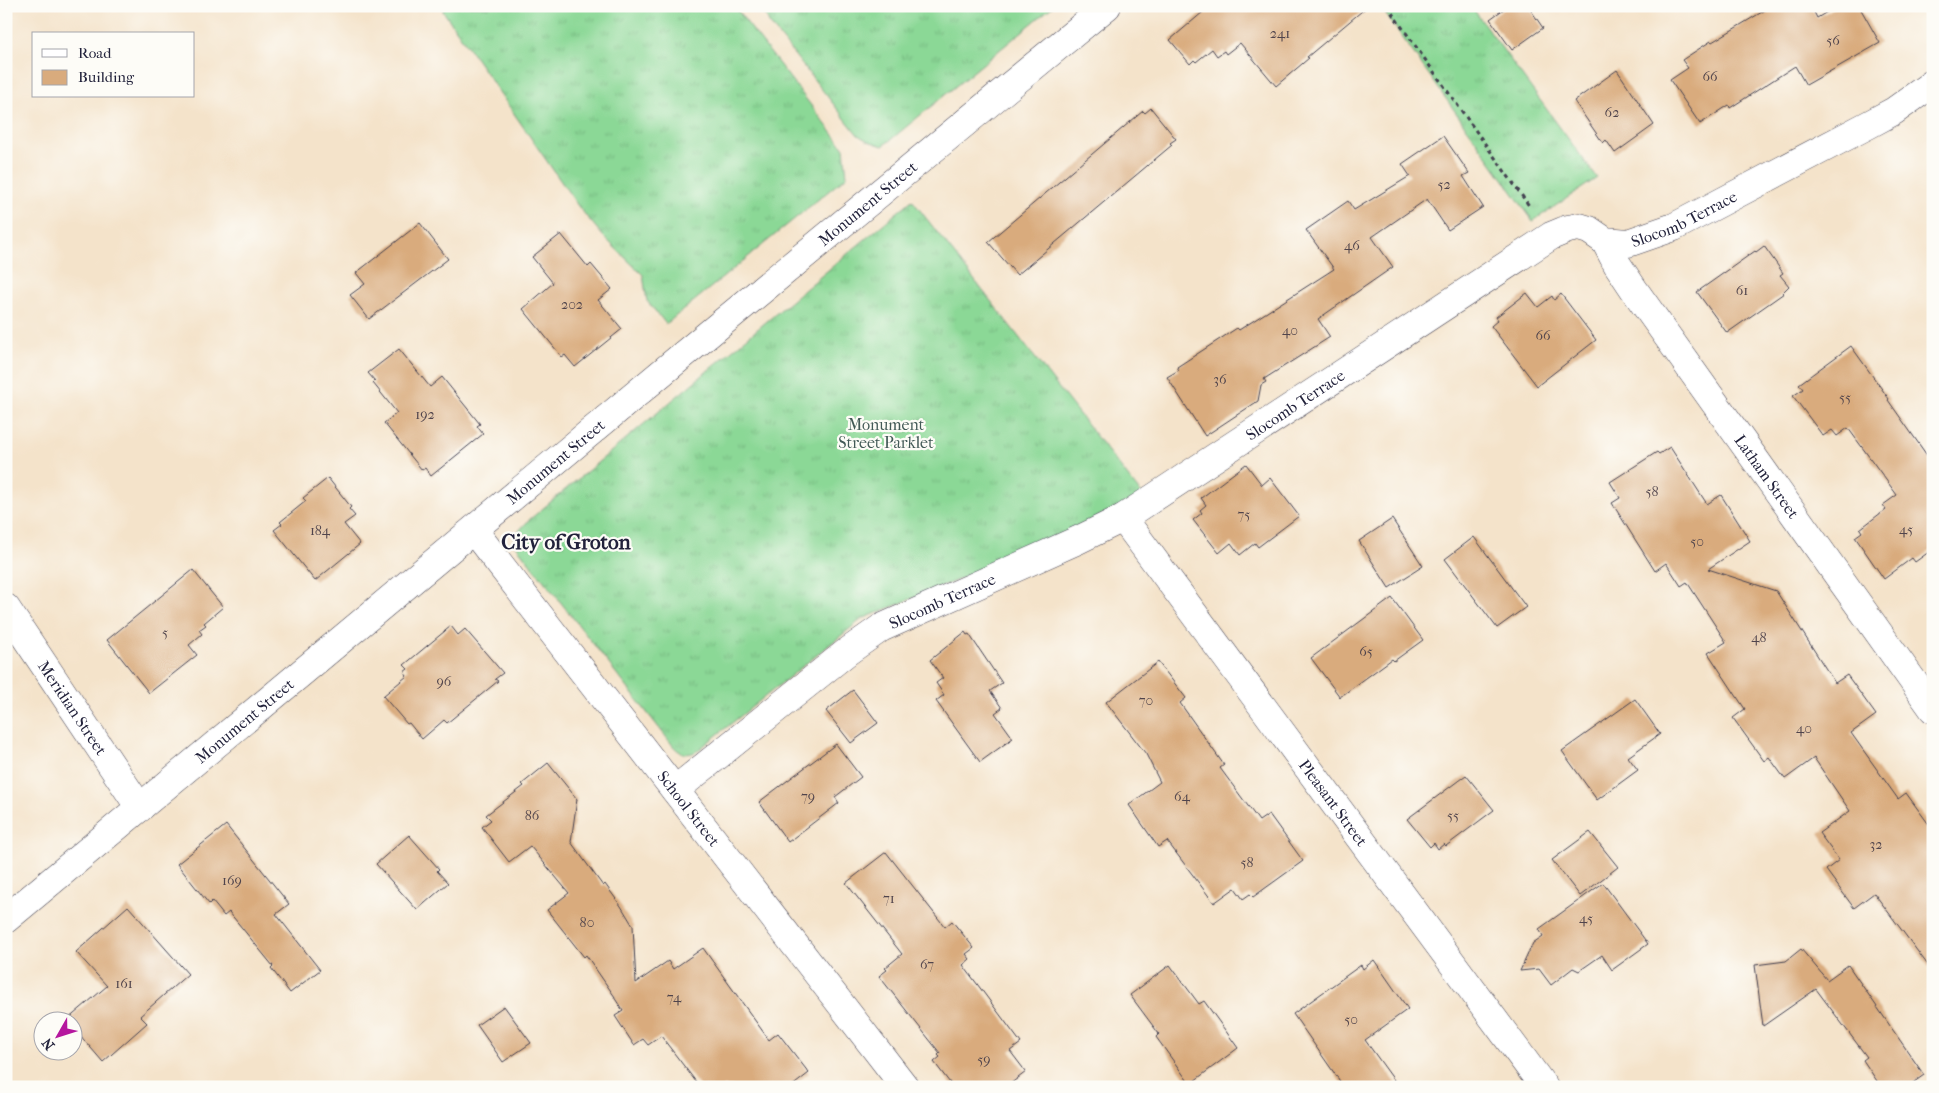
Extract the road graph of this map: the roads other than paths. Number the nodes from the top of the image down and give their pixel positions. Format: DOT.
graph roads {
  1 [pos="1108,6"];
  2 [pos="1933,83"];
  3 [pos="1605,241"];
  4 [pos="1123,518"];
  5 [pos="474,531"];
  6 [pos="6,608"];
  7 [pos="1933,709"];
  8 [pos="675,790"];
  9 [pos="140,808"];
  10 [pos="6,919"];
  11 [pos="905,1087"];
  12 [pos="1544,1087"];
  1 -- 5 [label="street, Monument Street"];
  2 -- 3 [label="street, Slocomb Terrace"];
  3 -- 4 [label="street, Slocomb Terrace"];
  3 -- 7 [label="street, Latham Street"];
  4 -- 8 [label="street, Slocomb Terrace"];
  4 -- 12 [label="street, Pleasant Street"];
  5 -- 8 [label="street, School Street"];
  5 -- 9 [label="street, Monument Street"];
  6 -- 9 [label="street, Meridian Street"];
  8 -- 11 [label="street, School Street"];
  9 -- 10 [label="street, Monument Street"];
}
